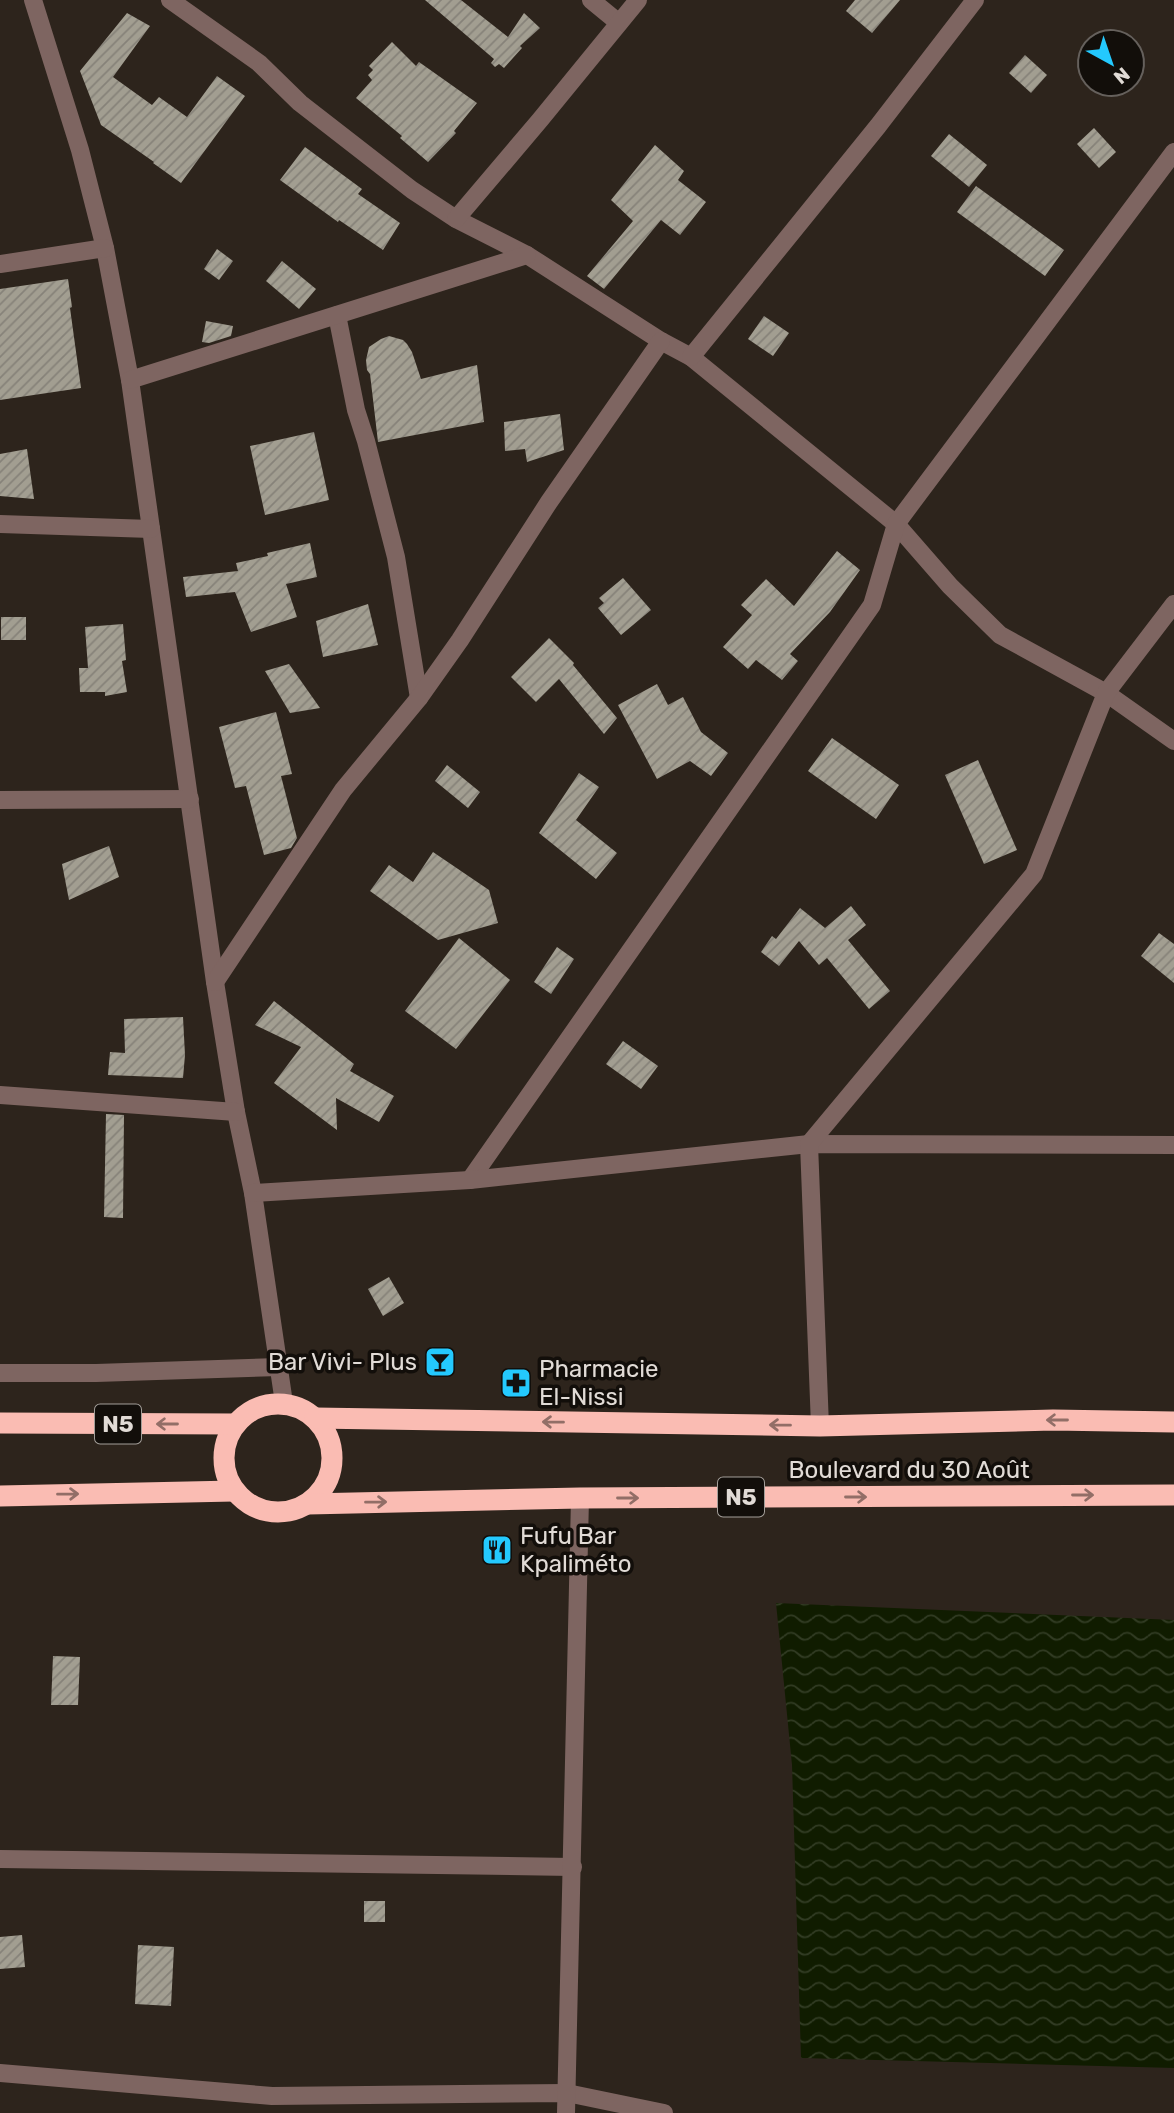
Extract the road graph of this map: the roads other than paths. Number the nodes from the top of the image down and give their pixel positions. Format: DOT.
graph roads {
  1 [pos="33,0"];
  2 [pos="170,0"];
  3 [pos="591,0"];
  4 [pos="638,0"];
  5 [pos="975,0"];
  6 [pos="619,23"];
  7 [pos="1174,152"];
  8 [pos="456,219"];
  9 [pos="105,248"];
  10 [pos="527,255"];
  11 [pos="0,264"];
  12 [pos="337,315"];
  13 [pos="661,341"];
  14 [pos="691,357"];
  15 [pos="130,380"];
  16 [pos="0,524"];
  17 [pos="896,524"];
  18 [pos="151,529"];
  19 [pos="1174,604"];
  20 [pos="1106,693"];
  21 [pos="419,698"];
  22 [pos="1174,741"];
  23 [pos="190,799"];
  24 [pos="0,800"];
  25 [pos="215,982"];
  26 [pos="0,1095"];
  27 [pos="236,1112"];
  28 [pos="809,1144"];
  29 [pos="1174,1144"];
  30 [pos="470,1180"];
  31 [pos="253,1193"];
  32 [pos="279,1367"];
  33 [pos="0,1373"];
  34 [pos="284,1404"];
  35 [pos="315,1418"];
  36 [pos="1174,1422"];
  37 [pos="0,1423"];
  38 [pos="235,1424"];
  39 [pos="820,1426"];
  40 [pos="234,1491"];
  41 [pos="1174,1495"];
  42 [pos="0,1496"];
  43 [pos="580,1498"];
  44 [pos="308,1504"];
  45 [pos="0,1859"];
  46 [pos="573,1867"];
  47 [pos="0,2074"];
  48 [pos="568,2093"];
  49 [pos="272,2105"];
  50 [pos="566,2113"];
  51 [pos="664,2113"];
  1 -- 9 [label="street"];
  2 -- 8 [label="street"];
  3 -- 6 [label="street"];
  4 -- 6 [label="street"];
  5 -- 14 [label="street"];
  6 -- 8 [label="street"];
  7 -- 17 [label="street"];
  8 -- 10 [label="street"];
  9 -- 11 [label="street"];
  9 -- 15 [label="street"];
  10 -- 12 [label="street"];
  10 -- 13 [label="street"];
  12 -- 15 [label="street"];
  12 -- 21 [label="street"];
  13 -- 14 [label="street"];
  13 -- 21 [label="street"];
  14 -- 17 [label="street"];
  15 -- 18 [label="street"];
  16 -- 18 [label="street"];
  17 -- 20 [label="street"];
  17 -- 30 [label="street"];
  18 -- 23 [label="street"];
  19 -- 20 [label="street"];
  20 -- 22 [label="street"];
  20 -- 28 [label="street"];
  21 -- 25 [label="street"];
  23 -- 24 [label="street"];
  23 -- 25 [label="street"];
  25 -- 27 [label="street"];
  26 -- 27 [label="street"];
  27 -- 31 [label="street"];
  28 -- 29 [label="street"];
  28 -- 30 [label="street"];
  28 -- 39 [label="street"];
  30 -- 31 [label="street"];
  31 -- 32 [label="street"];
  32 -- 33 [label="street"];
  32 -- 34 [label="street"];
  34 -- 35 [label="highway"];
  34 -- 38 [label="highway"];
  39 -- 35 [label="highway, Boulevard du 30 Août, one-way"];
  35 -- 44 [label="highway"];
  36 -- 39 [label="highway, Boulevard du 30 Août, one-way"];
  38 -- 37 [label="highway, N5, one-way"];
  38 -- 40 [label="highway"];
  42 -- 40 [label="highway, one-way"];
  40 -- 44 [label="highway, N5"];
  43 -- 41 [label="highway, Boulevard du 30 Août / N5, one-way"];
  44 -- 43 [label="highway, Boulevard du 30 Août / N5, one-way"];
  43 -- 46 [label="street"];
  45 -- 46 [label="street"];
  46 -- 48 [label="street"];
  47 -- 49 [label="street"];
  48 -- 49 [label="street"];
  48 -- 50 [label="street"];
  48 -- 51 [label="street"];
}
